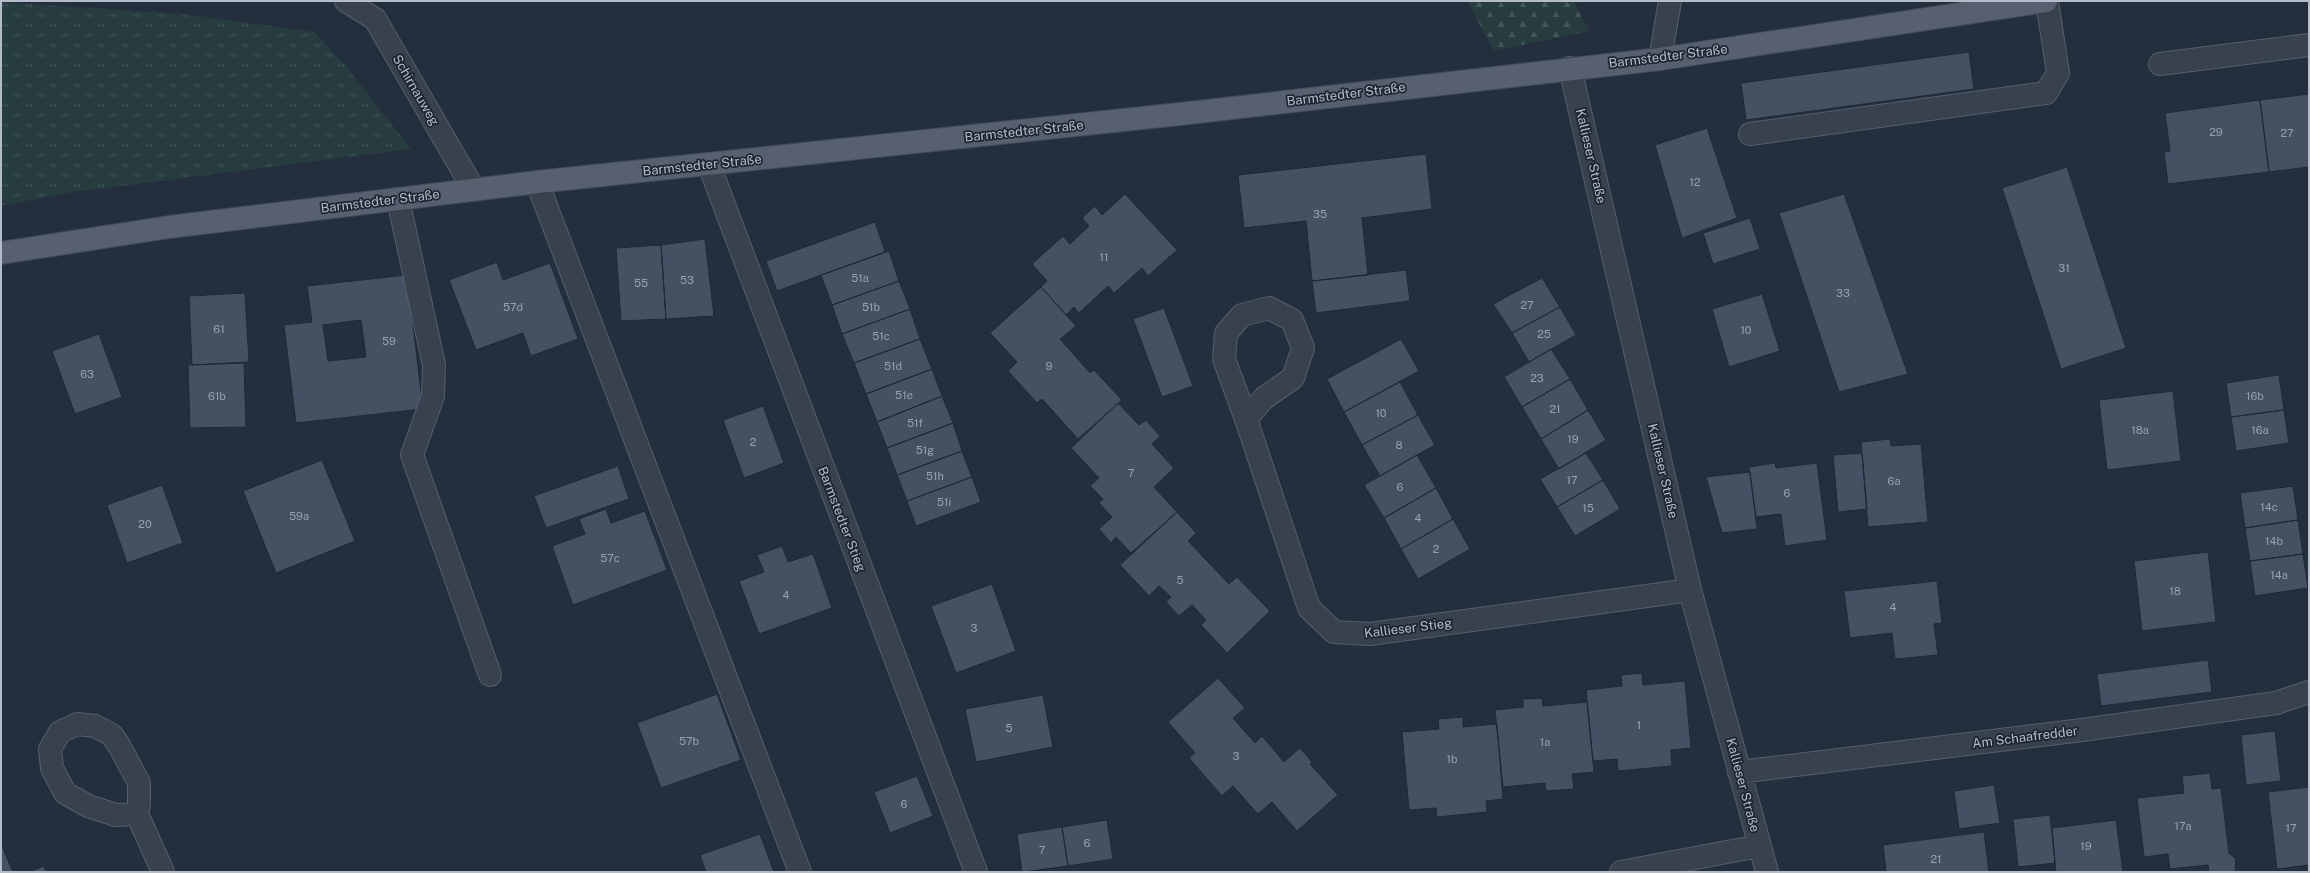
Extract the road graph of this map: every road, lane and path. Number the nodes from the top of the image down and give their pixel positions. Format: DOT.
graph roads {
  1 [pos="346,1"];
  2 [pos="1670,1"];
  3 [pos="2047,1"];
  4 [pos="2309,45"];
  5 [pos="1660,59"];
  6 [pos="2160,64"];
  7 [pos="1570,68"];
  8 [pos="1750,134"];
  9 [pos="709,165"];
  10 [pos="538,182"];
  11 [pos="474,190"];
  12 [pos="398,199"];
  13 [pos="1,253"];
  14 [pos="1246,419"];
  15 [pos="1690,590"];
  16 [pos="490,675"];
  17 [pos="2309,692"];
  18 [pos="1739,772"];
  19 [pos="136,814"];
  20 [pos="1759,846"];
  21 [pos="163,872"];
  22 [pos="800,872"];
  23 [pos="976,872"];
  24 [pos="1621,872"];
  25 [pos="1767,872"];
  1 -- 11 [label="street, Schirnauweg"];
  2 -- 5 [label="street"];
  3 -- 5 [label="main road, Barmstedter Straße"];
  3 -- 8 [label="street"];
  4 -- 6 [label="street"];
  5 -- 7 [label="main road, Barmstedter Straße"];
  7 -- 9 [label="main road, Barmstedter Straße"];
  7 -- 15 [label="street, Kallieser Straße"];
  9 -- 10 [label="main road, Barmstedter Straße"];
  9 -- 23 [label="street, Barmstedter Stieg"];
  10 -- 11 [label="main road, Barmstedter Straße"];
  10 -- 22 [label="street"];
  11 -- 12 [label="main road, Barmstedter Straße"];
  12 -- 13 [label="main road, Barmstedter Straße"];
  12 -- 16 [label="street"];
  14 -- 14 [label="street, Kallieser Stieg"];
  14 -- 15 [label="street, Kallieser Stieg"];
  15 -- 18 [label="street, Kallieser Straße"];
  17 -- 18 [label="street, Am Schaafredder"];
  18 -- 20 [label="street, Kallieser Straße"];
  19 -- 19 [label="street"];
  19 -- 21 [label="street"];
  20 -- 24 [label="street"];
  20 -- 25 [label="street, Kallieser Straße"];
}
